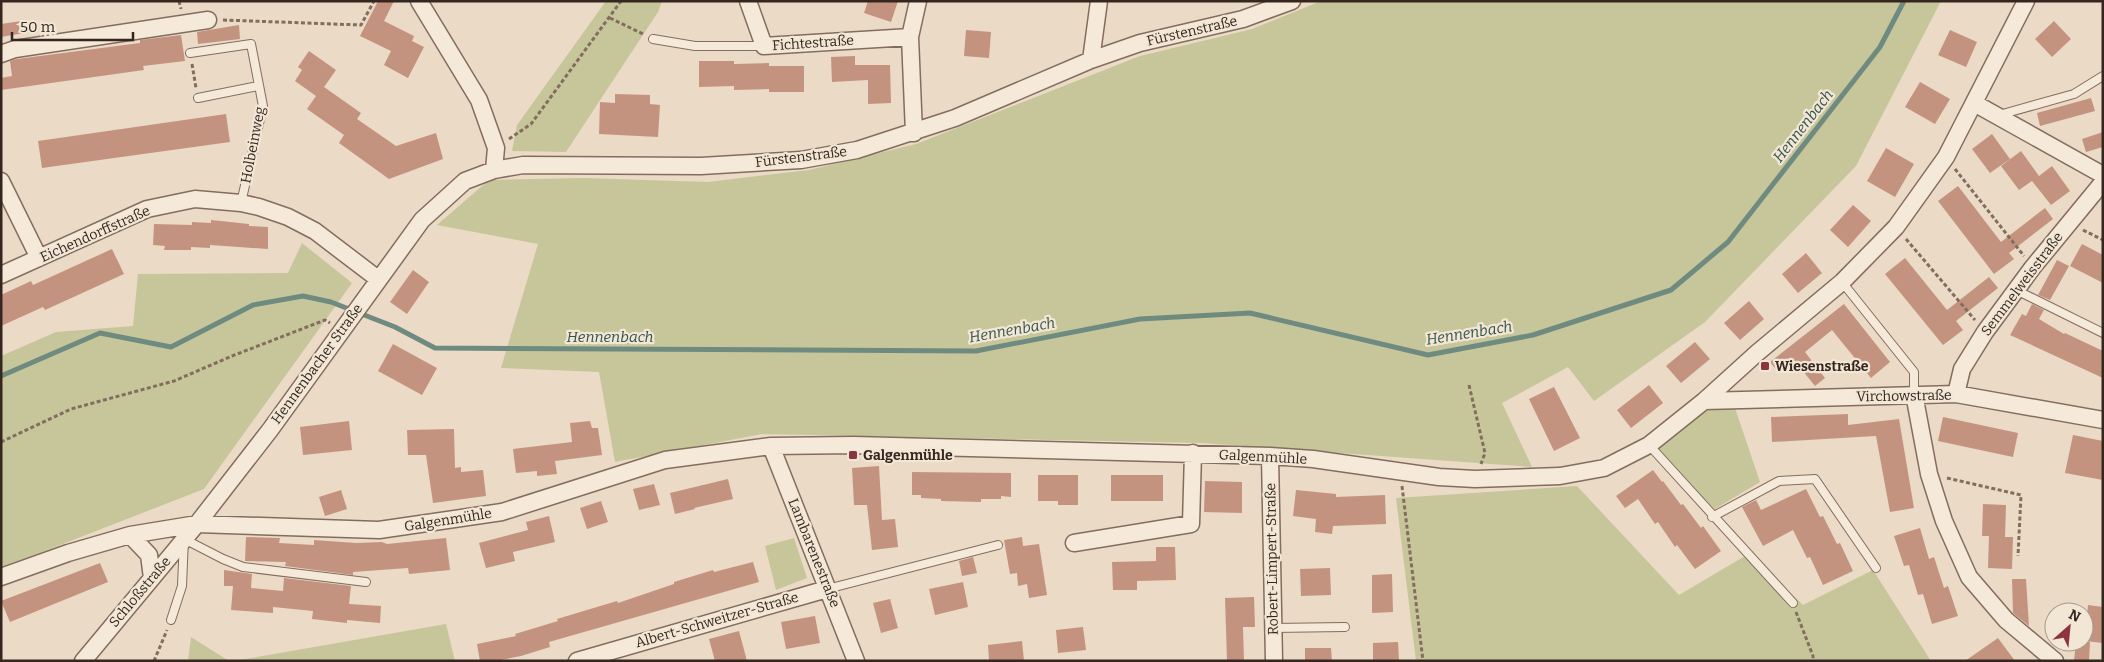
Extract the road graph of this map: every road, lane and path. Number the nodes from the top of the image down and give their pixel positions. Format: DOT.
graph roads {
  1 [pos="374,1"];
  2 [pos="419,1"];
  3 [pos="621,1"];
  4 [pos="748,1"];
  5 [pos="918,1"];
  6 [pos="1099,1"];
  7 [pos="1292,1"];
  8 [pos="2026,1"];
  9 [pos="610,18"];
  10 [pos="208,20"];
  11 [pos="910,37"];
  12 [pos="653,39"];
  13 [pos="764,46"];
  14 [pos="190,53"];
  15 [pos="1,54"];
  16 [pos="1091,60"];
  17 [pos="2103,76"];
  18 [pos="258,86"];
  19 [pos="198,98"];
  20 [pos="1974,103"];
  21 [pos="1997,116"];
  22 [pos="914,133"];
  23 [pos="496,148"];
  24 [pos="1946,157"];
  25 [pos="494,170"];
  26 [pos="2103,175"];
  27 [pos="1,181"];
  28 [pos="2103,182"];
  29 [pos="241,203"];
  30 [pos="2070,222"];
  31 [pos="1896,227"];
  32 [pos="2103,240"];
  33 [pos="39,258"];
  34 [pos="2033,267"];
  35 [pos="1,275"];
  36 [pos="378,279"];
  37 [pos="1842,282"];
  38 [pos="2016,290"];
  39 [pos="345,324"];
  40 [pos="1985,332"];
  41 [pos="2103,332"];
  42 [pos="1469,385"];
  43 [pos="1914,394"];
  44 [pos="1956,394"];
  45 [pos="1704,401"];
  46 [pos="2103,420"];
  47 [pos="1,442"];
  48 [pos="771,446"];
  49 [pos="1649,446"];
  50 [pos="1193,453"];
  51 [pos="1270,456"];
  52 [pos="1400,471"];
  53 [pos="1929,474"];
  54 [pos="1476,479"];
  55 [pos="1712,517"];
  56 [pos="197,524"];
  57 [pos="130,535"];
  58 [pos="184,539"];
  59 [pos="1074,543"];
  60 [pos="998,545"];
  61 [pos="2018,556"];
  62 [pos="1876,568"];
  63 [pos="1,577"];
  64 [pos="152,578"];
  65 [pos="366,582"];
  66 [pos="827,589"];
  67 [pos="1792,603"];
  68 [pos="171,620"];
  69 [pos="1345,627"];
  70 [pos="1273,628"];
  71 [pos="84,661"];
  72 [pos="154,661"];
  73 [pos="577,661"];
  74 [pos="856,661"];
  75 [pos="1274,661"];
  76 [pos="1424,661"];
  77 [pos="1812,661"];
  78 [pos="2055,661"];
  1 -- 10 [label="path"];
  2 -- 23 [label="street"];
  3 -- 9 [label="path"];
  4 -- 13 [label="street, Fichtestraße"];
  5 -- 11 [label="street"];
  6 -- 16 [label="street"];
  7 -- 16 [label="street, Fürstenstraße"];
  8 -- 20 [label="street"];
  9 -- 12 [label="path"];
  9 -- 23 [label="path"];
  10 -- 15 [label="street"];
  11 -- 13 [label="street, Fichtestraße"];
  11 -- 22 [label="street"];
  12 -- 13 [label="lane"];
  14 -- 18 [label="lane, Holbeinweg"];
  16 -- 22 [label="street, Fürstenstraße"];
  17 -- 21 [label="lane"];
  18 -- 19 [label="lane, Holbeinweg"];
  18 -- 29 [label="lane, Holbeinweg"];
  20 -- 21 [label="street"];
  20 -- 24 [label="street"];
  21 -- 26 [label="street"];
  22 -- 25 [label="street, Fürstenstraße"];
  23 -- 25 [label="street"];
  24 -- 31 [label="street"];
  24 -- 34 [label="path"];
  25 -- 36 [label="street, Hennenbacher Straße"];
  27 -- 33 [label="street"];
  28 -- 30 [label="street, Semmelweisstraße"];
  29 -- 33 [label="street, Eichendorffstraße"];
  29 -- 36 [label="street, Eichendorffstraße"];
  30 -- 32 [label="path"];
  30 -- 34 [label="street, Semmelweisstraße"];
  31 -- 37 [label="street"];
  31 -- 40 [label="path"];
  33 -- 35 [label="street, Eichendorffstraße"];
  34 -- 38 [label="street, Semmelweisstraße"];
  36 -- 39 [label="street, Hennenbacher Straße"];
  37 -- 43 [label="lane"];
  37 -- 45 [label="street"];
  38 -- 40 [label="street, Semmelweisstraße"];
  38 -- 41 [label="lane"];
  39 -- 47 [label="path"];
  39 -- 56 [label="street, Hennenbacher Straße"];
  40 -- 44 [label="street, Semmelweisstraße"];
  42 -- 54 [label="path"];
  43 -- 44 [label="street, Virchowstraße"];
  43 -- 45 [label="street, Virchowstraße"];
  43 -- 53 [label="street"];
  44 -- 46 [label="street, Virchowstraße"];
  45 -- 49 [label="street"];
  48 -- 50 [label="street, Galgenmühle"];
  48 -- 56 [label="street, Galgenmühle"];
  48 -- 66 [label="street, Lambarenestraße"];
  49 -- 54 [label="street"];
  49 -- 55 [label="lane"];
  50 -- 51 [label="street, Galgenmühle"];
  50 -- 59 [label="street"];
  51 -- 52 [label="street, Galgenmühle"];
  51 -- 70 [label="street, Robert-Limpert-Straße"];
  52 -- 54 [label="street, Galgenmühle"];
  52 -- 76 [label="path"];
  53 -- 61 [label="path"];
  53 -- 78 [label="street"];
  55 -- 62 [label="lane"];
  55 -- 67 [label="lane"];
  56 -- 57 [label="street"];
  56 -- 58 [label="street, Schloßstraße"];
  57 -- 63 [label="street"];
  57 -- 64 [label="street"];
  58 -- 64 [label="street, Schloßstraße"];
  58 -- 65 [label="lane"];
  58 -- 68 [label="lane"];
  60 -- 66 [label="lane"];
  64 -- 71 [label="street, Schloßstraße"];
  66 -- 73 [label="street, Albert-Schweitzer-Straße"];
  66 -- 74 [label="street, Lambarenestraße"];
  67 -- 77 [label="path"];
  68 -- 72 [label="path"];
  69 -- 70 [label="lane"];
  70 -- 75 [label="street, Robert-Limpert-Straße"];
}
